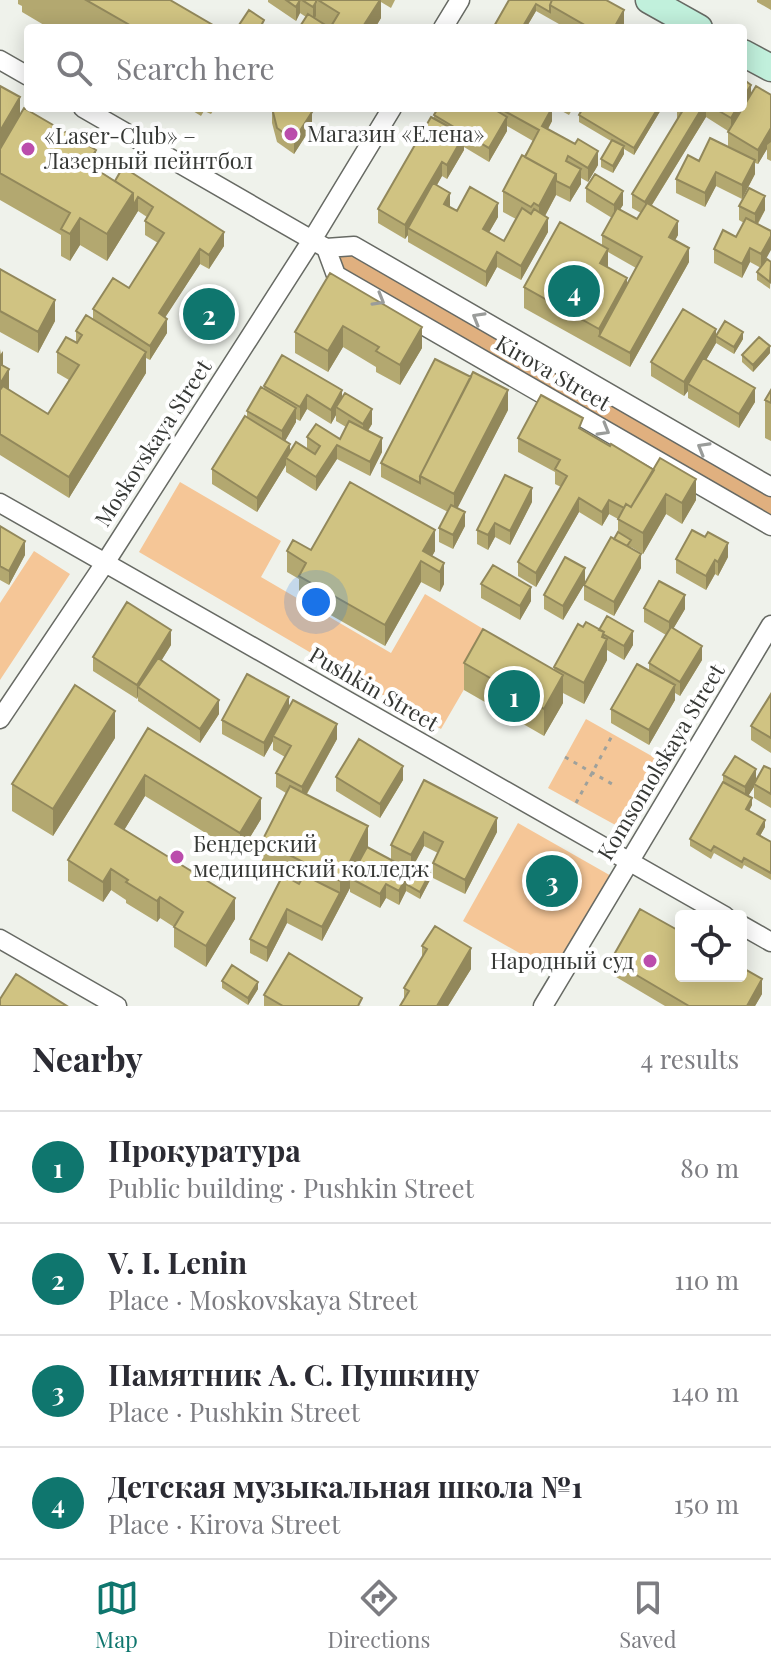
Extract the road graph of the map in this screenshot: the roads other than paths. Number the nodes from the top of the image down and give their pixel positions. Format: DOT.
graph roads {
  1 [pos="460,0"];
  2 [pos="649,0"];
  3 [pos="445,24"];
  4 [pos="692,24"];
  5 [pos="747,55"];
  6 [pos="0,60"];
  7 [pos="771,68"];
  8 [pos="24,74"];
  9 [pos="90,112"];
  10 [pos="390,112"];
  11 [pos="319,244"];
  12 [pos="771,487"];
  13 [pos="0,503"];
  14 [pos="771,526"];
  15 [pos="105,563"];
  16 [pos="771,625"];
  17 [pos="0,719"];
  18 [pos="630,862"];
  19 [pos="714,910"];
  20 [pos="747,928"];
  21 [pos="0,939"];
  22 [pos="771,942"];
  23 [pos="117,1006"];
  24 [pos="543,1006"];
  1 -- 3 [label="street"];
  2 -- 4 [label="main road"];
  5 -- 7 [label="main road"];
  6 -- 8 [label="street"];
  9 -- 11 [label="street, Kirova Street"];
  10 -- 11 [label="street, Moskovskaya Street"];
  12 -- 11 [label="street, Kirova Street, one-way"];
  11 -- 14 [label="street, Kirova Street, one-way"];
  11 -- 15 [label="street, Moskovskaya Street"];
  13 -- 15 [label="street, Pushkin Street"];
  15 -- 17 [label="street, Moskovskaya Street"];
  15 -- 18 [label="street, Pushkin Street"];
  16 -- 18 [label="street, Komsomolskaya Street"];
  18 -- 19 [label="street, Pushkin Street"];
  18 -- 24 [label="street, Komsomolskaya Street"];
  20 -- 22 [label="street"];
  21 -- 23 [label="street"];
}
